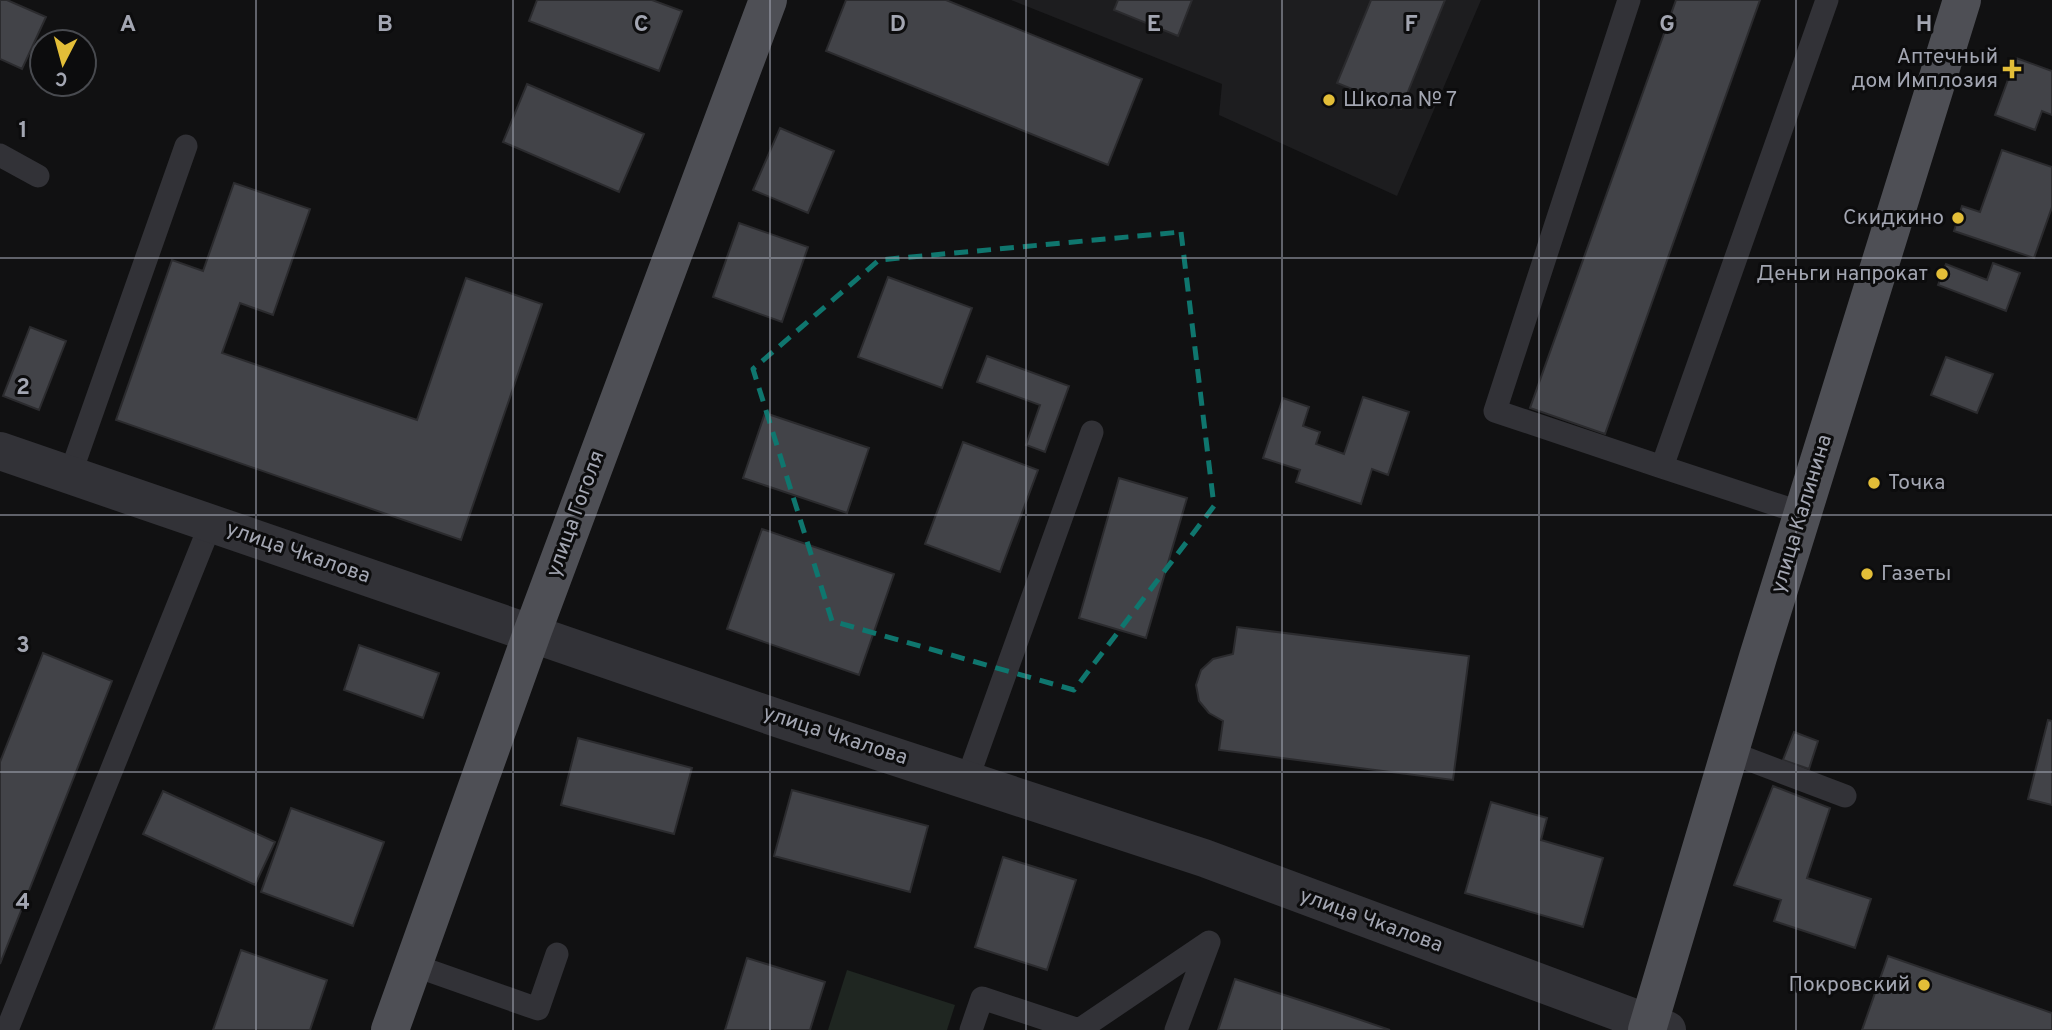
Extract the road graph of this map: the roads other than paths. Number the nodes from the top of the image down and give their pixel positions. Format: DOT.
graph roads {
  1 [pos="768,0"];
  2 [pos="1629,0"];
  3 [pos="1827,0"];
  4 [pos="1962,0"];
  5 [pos="186,146"];
  6 [pos="0,155"];
  7 [pos="38,176"];
  8 [pos="1092,432"];
  9 [pos="0,451"];
  10 [pos="1662,467"];
  11 [pos="70,475"];
  12 [pos="1802,513"];
  13 [pos="211,523"];
  14 [pos="532,633"];
  15 [pos="1729,752"];
  16 [pos="967,780"];
  17 [pos="1845,796"];
  18 [pos="557,954"];
  19 [pos="413,965"];
  20 [pos="1654,1028"];
  21 [pos="7,1030"];
  22 [pos="390,1030"];
  23 [pos="971,1030"];
  24 [pos="1176,1030"];
  1 -- 14 [label="main road, улица Гоголя"];
  2 -- 10 [label="lane"];
  3 -- 10 [label="lane"];
  4 -- 12 [label="main road, улица Калинина"];
  5 -- 11 [label="lane"];
  6 -- 7 [label="lane"];
  8 -- 16 [label="lane"];
  9 -- 11 [label="street, улица Чкалова"];
  10 -- 12 [label="lane"];
  11 -- 13 [label="street, улица Чкалова"];
  12 -- 15 [label="main road, улица Калинина"];
  13 -- 14 [label="street, улица Чкалова"];
  13 -- 21 [label="lane"];
  14 -- 16 [label="street, улица Чкалова"];
  14 -- 19 [label="main road, улица Гоголя"];
  15 -- 17 [label="lane"];
  15 -- 20 [label="main road, улица Калинина"];
  16 -- 20 [label="street, улица Чкалова"];
  18 -- 19 [label="lane"];
  19 -- 22 [label="main road, улица Гоголя"];
  23 -- 24 [label="lane"];
}
